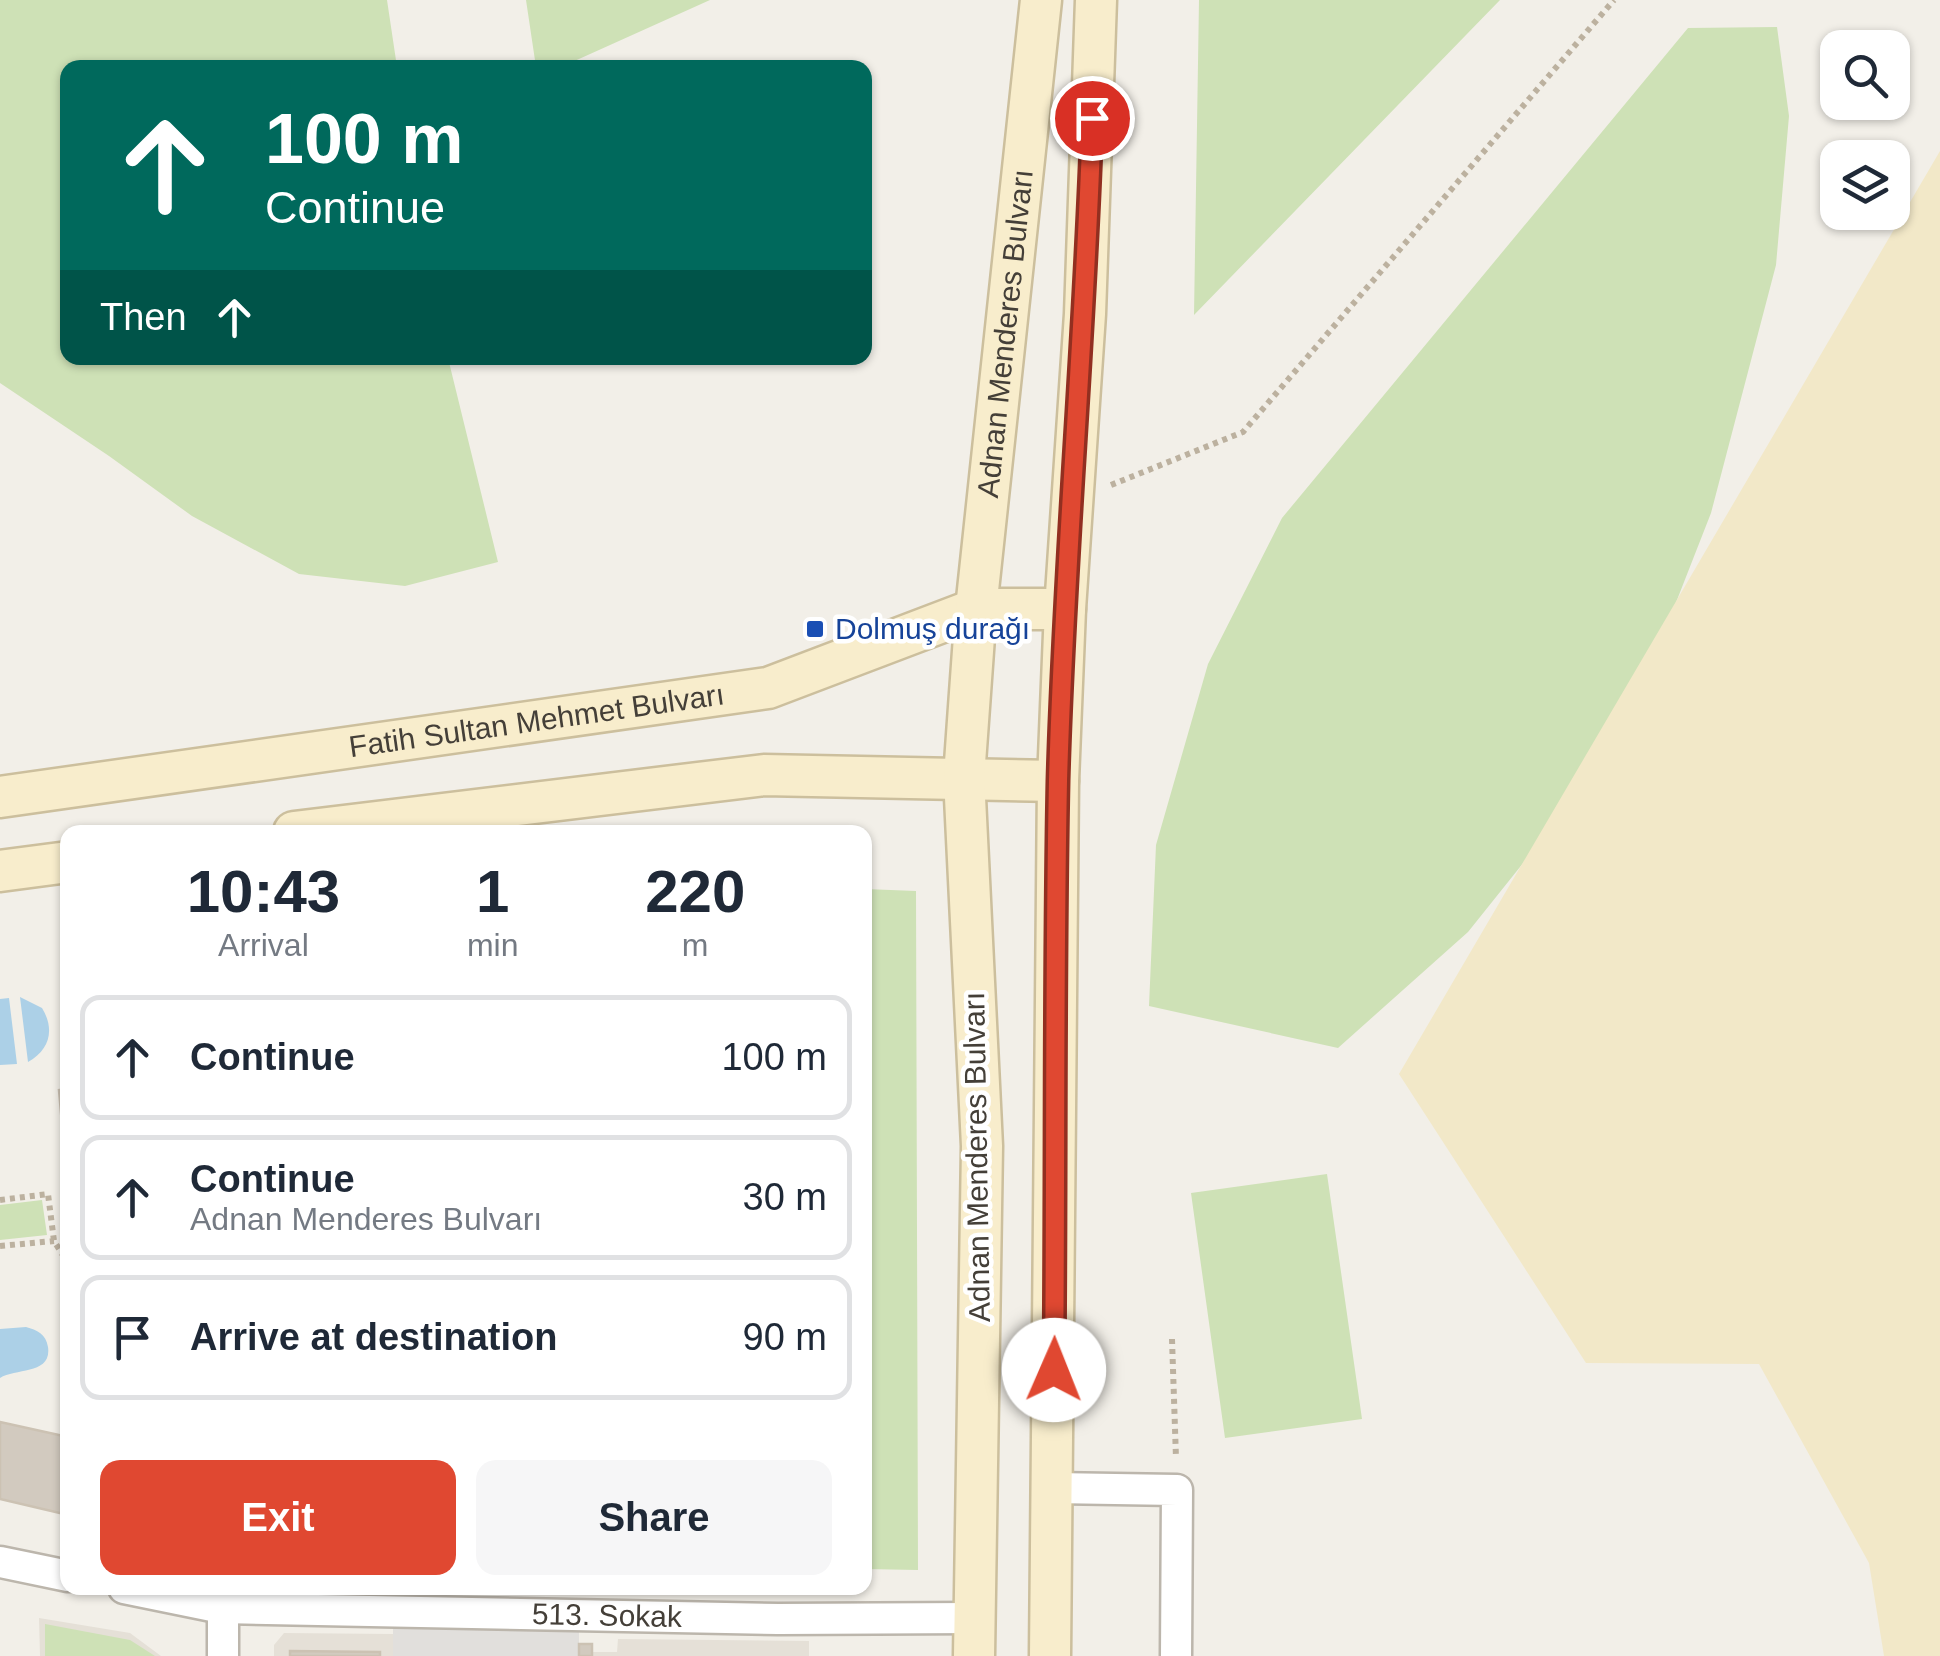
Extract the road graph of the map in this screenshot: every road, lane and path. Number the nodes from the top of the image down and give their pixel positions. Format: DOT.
graph roads {
  1 [pos="1041,0"];
  2 [pos="1096,0"];
  3 [pos="1614,0"];
  4 [pos="1073,501"];
  5 [pos="976,609"];
  6 [pos="1065,609"];
  7 [pos="964,777"];
  8 [pos="1058,781"];
  9 [pos="0,797"];
  10 [pos="352,825"];
  11 [pos="60,863"];
  12 [pos="0,871"];
  13 [pos="0,1200"];
  14 [pos="54,1241"];
  15 [pos="0,1246"];
  16 [pos="60,1250"];
  17 [pos="1172,1339"];
  18 [pos="1053,1488"];
  19 [pos="1176,1490"];
  20 [pos="0,1562"];
  21 [pos="60,1574"];
  22 [pos="193,1595"];
  23 [pos="222,1598"];
  24 [pos="974,1637"];
  25 [pos="223,1656"];
  26 [pos="1050,1656"];
  27 [pos="1176,1656"];
  1 -- 5 [label="main road, Adnan Menderes Bulvarı"];
  2 -- 4 [label="main road"];
  3 -- 4 [label="path"];
  4 -- 6 [label="main road"];
  5 -- 6 [label="main road, Fatih Sultan Mehmet Bulvarı"];
  5 -- 7 [label="main road, Adnan Menderes Bulvarı"];
  5 -- 9 [label="main road, Fatih Sultan Mehmet Bulvarı"];
  6 -- 8 [label="main road"];
  7 -- 8 [label="main road"];
  7 -- 10 [label="main road"];
  7 -- 24 [label="main road, Adnan Menderes Bulvarı"];
  8 -- 18 [label="main road"];
  11 -- 12 [label="main road"];
  13 -- 14 [label="path"];
  14 -- 15 [label="path"];
  14 -- 16 [label="path"];
  17 -- 19 [label="path"];
  18 -- 19 [label="street"];
  18 -- 26 [label="main road"];
  19 -- 27 [label="street"];
  20 -- 21 [label="street"];
  22 -- 23 [label="street, 513. Sokak"];
  23 -- 24 [label="street, 513. Sokak"];
  23 -- 25 [label="street"];
}
